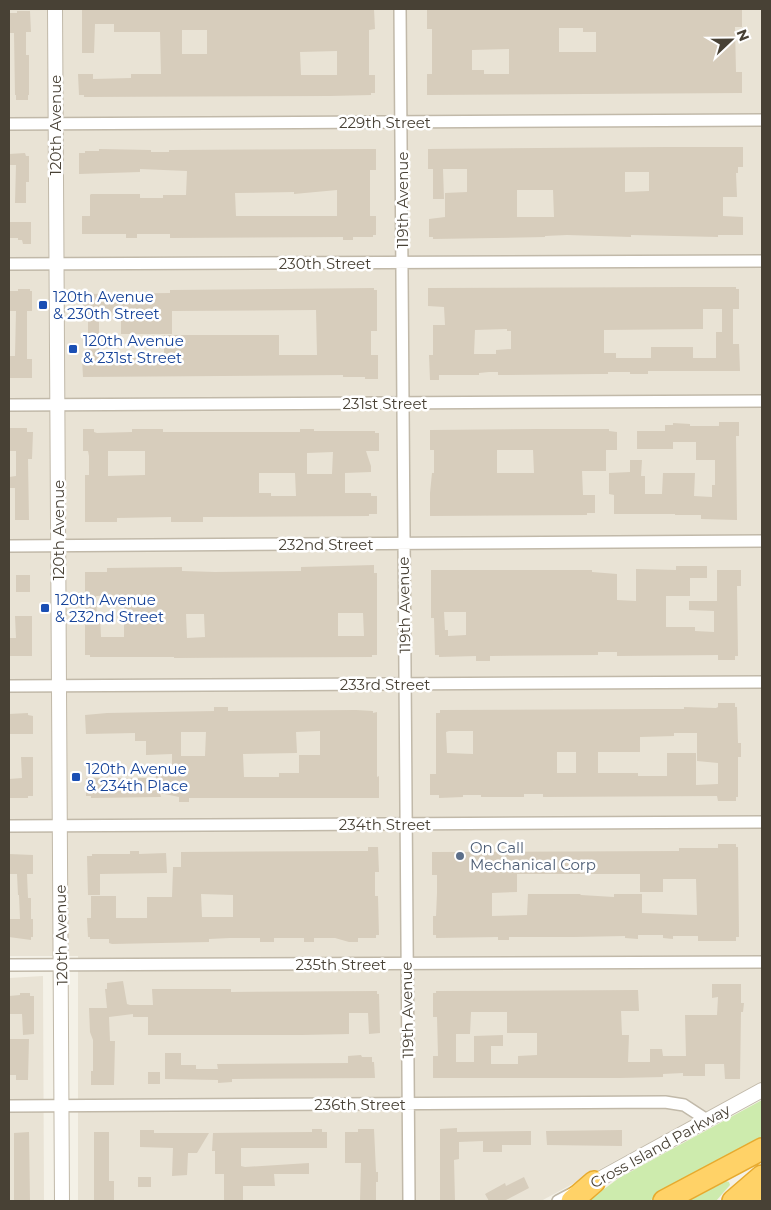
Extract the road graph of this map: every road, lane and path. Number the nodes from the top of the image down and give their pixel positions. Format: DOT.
graph roads {
  1 [pos="55,9"];
  2 [pos="400,9"];
  3 [pos="762,120"];
  4 [pos="402,122"];
  5 [pos="9,124"];
  6 [pos="55,124"];
  7 [pos="762,261"];
  8 [pos="402,263"];
  9 [pos="9,264"];
  10 [pos="56,264"];
  11 [pos="762,401"];
  12 [pos="403,402"];
  13 [pos="9,405"];
  14 [pos="57,405"];
  15 [pos="762,541"];
  16 [pos="403,543"];
  17 [pos="58,545"];
  18 [pos="9,546"];
  19 [pos="762,682"];
  20 [pos="404,683"];
  21 [pos="9,686"];
  22 [pos="59,686"];
  23 [pos="762,822"];
  24 [pos="405,824"];
  25 [pos="9,826"];
  26 [pos="60,826"];
  27 [pos="762,962"];
  28 [pos="406,964"];
  29 [pos="62,965"];
  30 [pos="9,966"];
  31 [pos="762,1090"];
  32 [pos="408,1104"];
  33 [pos="9,1106"];
  34 [pos="61,1106"];
  35 [pos="707,1120"];
  36 [pos="762,1149"];
  37 [pos="762,1176"];
  38 [pos="594,1182"];
  39 [pos="762,1198"];
  40 [pos="62,1201"];
  41 [pos="409,1201"];
  42 [pos="558,1201"];
  43 [pos="572,1201"];
  44 [pos="664,1201"];
  45 [pos="733,1201"];
  46 [pos="758,1201"];
  1 -- 6 [label="street, 120th Avenue"];
  2 -- 4 [label="street, 119th Avenue"];
  3 -- 4 [label="street, 229th Street"];
  4 -- 6 [label="street, 229th Street"];
  4 -- 8 [label="street, 119th Avenue"];
  5 -- 6 [label="street, 229th Street"];
  6 -- 10 [label="street, 120th Avenue"];
  7 -- 8 [label="street, 230th Street"];
  8 -- 10 [label="street, 230th Street"];
  8 -- 12 [label="street, 119th Avenue"];
  9 -- 10 [label="street, 230th Street"];
  10 -- 14 [label="street, 120th Avenue"];
  11 -- 12 [label="street, 231st Street"];
  12 -- 14 [label="street, 231st Street"];
  12 -- 16 [label="street, 119th Avenue"];
  13 -- 14 [label="street, 231st Street"];
  14 -- 17 [label="street, 120th Avenue"];
  15 -- 16 [label="street, 232nd Street"];
  16 -- 17 [label="street, 232nd Street"];
  16 -- 20 [label="street, 119th Avenue"];
  17 -- 18 [label="street, 232nd Street"];
  17 -- 22 [label="street, 120th Avenue"];
  19 -- 20 [label="street, 233rd Street"];
  20 -- 22 [label="street, 233rd Street"];
  20 -- 24 [label="street, 119th Avenue"];
  21 -- 22 [label="street, 233rd Street"];
  22 -- 26 [label="street, 120th Avenue"];
  23 -- 24 [label="street, 234th Street"];
  24 -- 26 [label="street, 234th Street"];
  24 -- 28 [label="street, 119th Avenue"];
  25 -- 26 [label="street, 234th Street"];
  26 -- 29 [label="street, 120th Avenue"];
  27 -- 28 [label="street, 235th Street"];
  28 -- 29 [label="street, 235th Street"];
  28 -- 32 [label="street, 119th Avenue"];
  29 -- 30 [label="street, 235th Street"];
  29 -- 34 [label="street, 120th Avenue"];
  31 -- 35 [label="street, Cross Island Parkway"];
  32 -- 34 [label="street, 236th Street"];
  32 -- 35 [label="street, 236th Street"];
  32 -- 41 [label="street, 119th Avenue"];
  33 -- 34 [label="street, 236th Street"];
  34 -- 40 [label="street, 120th Avenue"];
  35 -- 38 [label="street, Cross Island Parkway"];
  36 -- 44 [label="highway"];
  37 -- 45 [label="highway"];
  38 -- 42 [label="street, Cross Island Parkway"];
  38 -- 43 [label="highway"];
  39 -- 46 [label="highway"];
}
